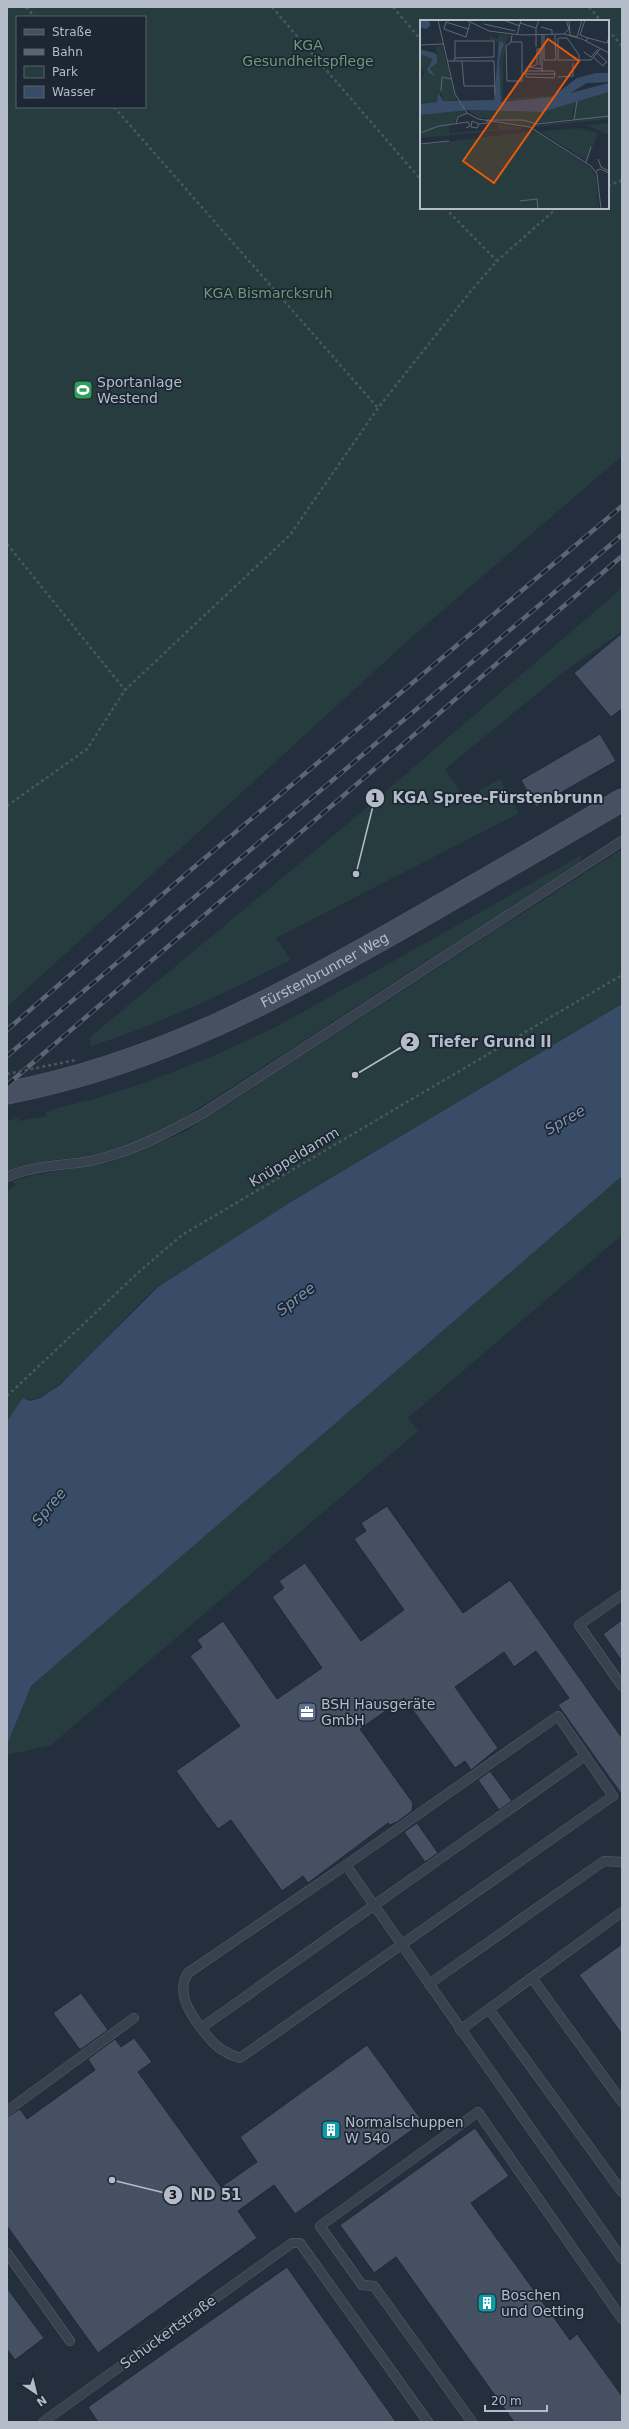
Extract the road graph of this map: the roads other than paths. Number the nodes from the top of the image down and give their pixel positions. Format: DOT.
graph roads {
  1 [pos="622,800"];
  2 [pos="622,841"];
  3 [pos="7,1093"];
  4 [pos="7,1177"];
  5 [pos="622,1595"];
  6 [pos="622,1686"];
  7 [pos="585,1756"];
  8 [pos="622,1862"];
  9 [pos="346,1865"];
  10 [pos="374,1905"];
  11 [pos="622,1912"];
  12 [pos="402,1945"];
  13 [pos="532,1978"];
  14 [pos="428,1984"];
  15 [pos="489,2009"];
  16 [pos="134,2018"];
  17 [pos="201,2028"];
  18 [pos="460,2030"];
  19 [pos="622,2102"];
  20 [pos="7,2111"];
  21 [pos="622,2192"];
  22 [pos="7,2253"];
  23 [pos="622,2258"];
  24 [pos="622,2319"];
  25 [pos="70,2341"];
  26 [pos="43,2422"];
  27 [pos="428,2422"];
  28 [pos="472,2422"];
  1 -- 3 [label="main road, Fürstenbrunner Weg"];
  2 -- 4 [label="lane"];
  5 -- 6 [label="lane"];
  7 -- 9 [label="lane"];
  7 -- 10 [label="lane"];
  7 -- 12 [label="lane"];
  8 -- 14 [label="lane"];
  9 -- 10 [label="lane"];
  9 -- 17 [label="lane"];
  10 -- 12 [label="lane"];
  10 -- 17 [label="lane"];
  11 -- 13 [label="lane"];
  12 -- 14 [label="lane"];
  12 -- 17 [label="lane"];
  13 -- 15 [label="lane"];
  13 -- 19 [label="lane"];
  14 -- 18 [label="lane"];
  15 -- 18 [label="lane"];
  15 -- 21 [label="lane"];
  16 -- 20 [label="lane"];
  18 -- 23 [label="lane"];
  22 -- 25 [label="lane"];
  24 -- 28 [label="lane"];
  26 -- 27 [label="lane, Schuckertstraße"];
}
